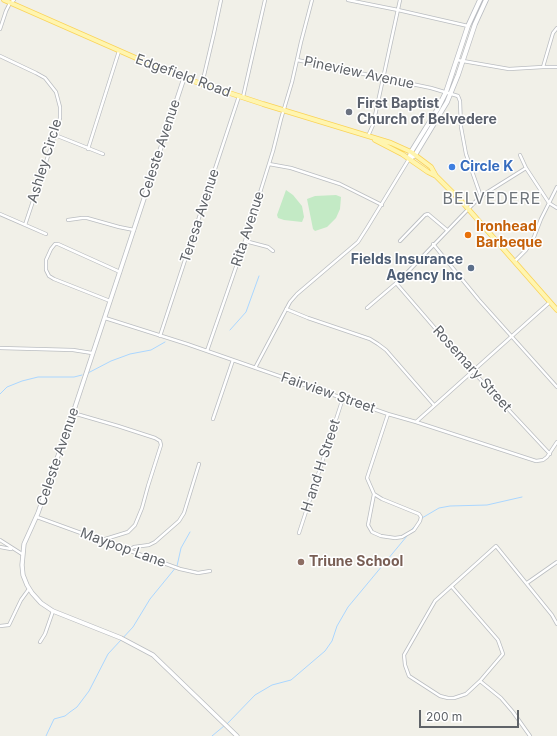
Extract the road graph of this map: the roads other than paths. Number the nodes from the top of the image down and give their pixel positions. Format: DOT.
graph roads {
  1 [pos="4,0"];
  2 [pos="220,0"];
  3 [pos="265,0"];
  4 [pos="312,0"];
  5 [pos="348,0"];
  6 [pos="400,0"];
  7 [pos="480,0"];
  8 [pos="486,0"];
  9 [pos="12,2"];
  10 [pos="398,10"];
  11 [pos="468,26"];
  12 [pos="557,28"];
  13 [pos="0,29"];
  14 [pos="119,51"];
  15 [pos="0,56"];
  16 [pos="297,60"];
  17 [pos="457,60"];
  18 [pos="462,61"];
  19 [pos="543,67"];
  20 [pos="557,67"];
  21 [pos="184,78"];
  22 [pos="383,78"];
  23 [pos="202,84"];
  24 [pos="446,92"];
  25 [pos="451,93"];
  26 [pos="241,97"];
  27 [pos="284,109"];
  28 [pos="55,135"];
  29 [pos="368,137"];
  30 [pos="88,149"];
  31 [pos="411,152"];
  32 [pos="103,154"];
  33 [pos="415,155"];
  34 [pos="520,155"];
  35 [pos="409,159"];
  36 [pos="269,164"];
  37 [pos="526,168"];
  38 [pos="436,176"];
  39 [pos="557,187"];
  40 [pos="481,197"];
  41 [pos="549,203"];
  42 [pos="382,205"];
  43 [pos="557,208"];
  44 [pos="468,209"];
  45 [pos="0,214"];
  46 [pos="68,220"];
  47 [pos="25,225"];
  48 [pos="134,230"];
  49 [pos="447,230"];
  50 [pos="46,234"];
  51 [pos="245,241"];
  52 [pos="400,241"];
  53 [pos="433,244"];
  54 [pos="273,251"];
  55 [pos="514,262"];
  56 [pos="120,272"];
  57 [pos="396,283"];
  58 [pos="110,301"];
  59 [pos="550,302"];
  60 [pos="286,308"];
  61 [pos="367,308"];
  62 [pos="557,310"];
  63 [pos="105,318"];
  64 [pos="160,336"];
  65 [pos="511,336"];
  66 [pos="0,348"];
  67 [pos="207,351"];
  68 [pos="92,354"];
  69 [pos="233,360"];
  70 [pos="254,368"];
  71 [pos="472,371"];
  72 [pos="557,387"];
  73 [pos="343,398"];
  74 [pos="434,406"];
  75 [pos="73,413"];
  76 [pos="388,414"];
  77 [pos="213,419"];
  78 [pos="416,422"];
  79 [pos="557,442"];
  80 [pos="550,454"];
  81 [pos="199,464"];
  82 [pos="374,494"];
  83 [pos="36,517"];
  84 [pos="299,533"];
  85 [pos="0,540"];
  86 [pos="102,540"];
  87 [pos="0,547"];
  88 [pos="14,549"];
  89 [pos="128,550"];
  90 [pos="22,554"];
  91 [pos="557,562"];
  92 [pos="210,571"];
  93 [pos="527,583"];
  94 [pos="452,587"];
  95 [pos="29,589"];
  96 [pos="53,611"];
  97 [pos="557,624"];
  98 [pos="0,626"];
  99 [pos="40,642"];
  100 [pos="480,681"];
  101 [pos="233,731"];
  102 [pos="230,736"];
  103 [pos="237,736"];
  104 [pos="530,736"];
  1 -- 9 [label="main road, Edgefield Road"];
  2 -- 23 [label="street"];
  3 -- 26 [label="street, Teresa Avenue"];
  4 -- 16 [label="street, Rita Avenue"];
  5 -- 10 [label="street"];
  6 -- 10 [label="street"];
  7 -- 11 [label="main road"];
  8 -- 18 [label="main road"];
  9 -- 13 [label="street"];
  9 -- 14 [label="main road, Edgefield Road"];
  10 -- 11 [label="street"];
  10 -- 22 [label="street"];
  11 -- 17 [label="main road"];
  12 -- 19 [label="street"];
  14 -- 21 [label="main road, Edgefield Road"];
  14 -- 30 [label="street"];
  15 -- 28 [label="street, Ashley Circle"];
  16 -- 22 [label="street, Pineview Avenue"];
  16 -- 27 [label="street, Rita Avenue"];
  17 -- 18 [label="street"];
  17 -- 24 [label="main road"];
  18 -- 19 [label="street"];
  18 -- 25 [label="main road"];
  19 -- 20 [label="street"];
  21 -- 23 [label="main road, Edgefield Road"];
  21 -- 48 [label="street, Celeste Avenue"];
  22 -- 24 [label="street, Pineview Avenue"];
  22 -- 29 [label="street"];
  23 -- 26 [label="main road, Edgefield Road"];
  24 -- 25 [label="street, Pineview Avenue"];
  24 -- 31 [label="main road"];
  25 -- 33 [label="main road"];
  25 -- 40 [label="street"];
  26 -- 27 [label="main road, Edgefield Road"];
  26 -- 64 [label="street, Teresa Avenue"];
  27 -- 29 [label="main road, Edgefield Road"];
  27 -- 36 [label="street, Rita Avenue"];
  28 -- 30 [label="street"];
  28 -- 47 [label="street, Ashley Circle"];
  29 -- 31 [label="main road, Edgefield Road"];
  29 -- 35 [label="main road, Edgefield Road"];
  30 -- 32 [label="street"];
  31 -- 33 [label="main road, Edgefield Road"];
  31 -- 35 [label="main road"];
  33 -- 35 [label="main road"];
  33 -- 38 [label="main road, Edgefield Road"];
  34 -- 37 [label="street"];
  35 -- 38 [label="main road, Edgefield Road"];
  35 -- 42 [label="street"];
  36 -- 42 [label="street"];
  36 -- 51 [label="street, Rita Avenue"];
  37 -- 40 [label="street"];
  37 -- 41 [label="street"];
  38 -- 44 [label="main road, Edgefield Road"];
  39 -- 41 [label="street"];
  40 -- 44 [label="street"];
  41 -- 43 [label="street"];
  41 -- 55 [label="street"];
  42 -- 60 [label="street"];
  44 -- 49 [label="street"];
  44 -- 55 [label="main road, Edgefield Road"];
  45 -- 47 [label="street"];
  46 -- 48 [label="street"];
  47 -- 50 [label="street"];
  48 -- 56 [label="street, Celeste Avenue"];
  49 -- 52 [label="street"];
  49 -- 53 [label="street"];
  51 -- 54 [label="street"];
  51 -- 67 [label="street, Rita Avenue"];
  53 -- 57 [label="street"];
  53 -- 65 [label="street"];
  55 -- 59 [label="main road, Edgefield Road"];
  56 -- 58 [label="street, Celeste Avenue"];
  56 -- 58 [label="street"];
  57 -- 61 [label="street"];
  57 -- 71 [label="street, Rosemary Street"];
  58 -- 63 [label="street, Celeste Avenue"];
  59 -- 62 [label="main road, Edgefield Road"];
  59 -- 65 [label="street"];
  60 -- 70 [label="street"];
  60 -- 74 [label="street"];
  63 -- 64 [label="street, Fairview Street"];
  63 -- 68 [label="street, Celeste Avenue"];
  64 -- 67 [label="street, Fairview Street"];
  65 -- 71 [label="street"];
  65 -- 72 [label="street"];
  66 -- 68 [label="street"];
  67 -- 69 [label="street, Fairview Street"];
  68 -- 75 [label="street, Celeste Avenue"];
  69 -- 70 [label="street, Fairview Street"];
  69 -- 77 [label="street"];
  70 -- 73 [label="street, Fairview Street"];
  71 -- 74 [label="street"];
  71 -- 80 [label="street, Rosemary Street"];
  73 -- 76 [label="street, Fairview Street"];
  73 -- 84 [label="street, H and H Street"];
  74 -- 78 [label="street"];
  75 -- 83 [label="street, Celeste Avenue"];
  75 -- 86 [label="street"];
  76 -- 78 [label="street, Fairview Street"];
  76 -- 82 [label="street"];
  78 -- 80 [label="street, Fairview Street"];
  79 -- 80 [label="street"];
  81 -- 89 [label="street"];
  82 -- 82 [label="street"];
  83 -- 86 [label="street, Maypop Lane"];
  83 -- 90 [label="street, Celeste Avenue"];
  85 -- 88 [label="street"];
  86 -- 89 [label="street, Maypop Lane"];
  87 -- 88 [label="street"];
  88 -- 90 [label="street"];
  89 -- 92 [label="street, Maypop Lane"];
  90 -- 95 [label="street, Celeste Avenue"];
  91 -- 93 [label="street"];
  93 -- 94 [label="street"];
  93 -- 97 [label="street"];
  94 -- 100 [label="street"];
  94 -- 100 [label="street"];
  95 -- 96 [label="street, Celeste Avenue"];
  95 -- 98 [label="street"];
  96 -- 99 [label="street"];
  96 -- 101 [label="street, Celeste Avenue"];
  100 -- 104 [label="street"];
  101 -- 102 [label="street"];
  101 -- 103 [label="street, Celeste Avenue"];
}
